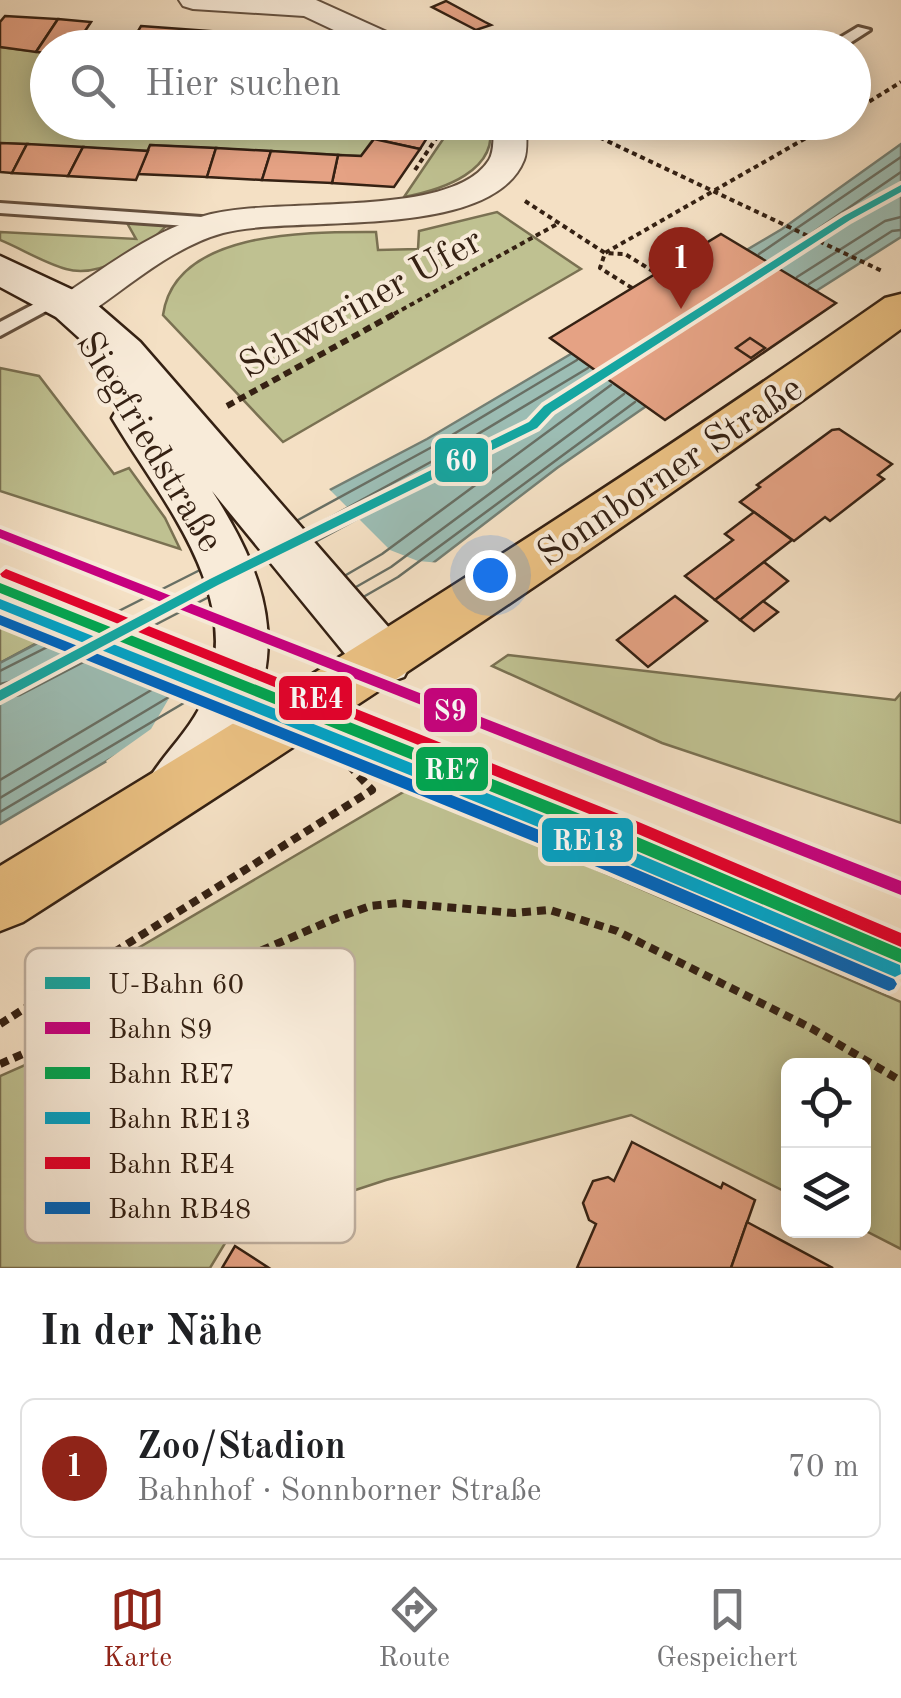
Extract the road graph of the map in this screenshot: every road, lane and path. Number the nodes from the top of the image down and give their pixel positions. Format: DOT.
graph roads {
  1 [pos="193,0"];
  2 [pos="301,4"];
  3 [pos="358,30"];
  4 [pos="901,82"];
  5 [pos="871,101"];
  6 [pos="509,140"];
  7 [pos="606,140"];
  8 [pos="803,140"];
  9 [pos="490,179"];
  10 [pos="716,190"];
  11 [pos="0,208"];
  12 [pos="216,223"];
  13 [pos="559,223"];
  14 [pos="605,253"];
  15 [pos="0,269"];
  16 [pos="656,273"];
  17 [pos="632,288"];
  18 [pos="894,291"];
  19 [pos="65,302"];
  20 [pos="0,330"];
  21 [pos="187,429"];
  22 [pos="214,493"];
  23 [pos="370,645"];
  24 [pos="302,714"];
  25 [pos="170,795"];
  26 [pos="0,901"];
  27 [pos="121,948"];
  28 [pos="267,948"];
  29 [pos="25,1008"];
  30 [pos="0,1024"];
  31 [pos="25,1053"];
  32 [pos="0,1064"];
  33 [pos="901,1081"];
  1 -- 2 [label="street"];
  2 -- 3 [label="street"];
  4 -- 5 [label="path"];
  6 -- 9 [label="street"];
  7 -- 10 [label="path"];
  8 -- 10 [label="path"];
  9 -- 12 [label="street, Siegfriedstraße"];
  9 -- 13 [label="path"];
  10 -- 14 [label="path"];
  10 -- 18 [label="path"];
  11 -- 12 [label="lane"];
  12 -- 19 [label="street, Siegfriedstraße"];
  13 -- 14 [label="path"];
  13 -- 21 [label="path, Schweriner Ufer"];
  14 -- 16 [label="path"];
  14 -- 17 [label="path"];
  15 -- 19 [label="street, Siegfriedstraße"];
  18 -- 23 [label="main road, Sonnborner Straße"];
  19 -- 20 [label="lane"];
  19 -- 21 [label="street, Siegfriedstraße"];
  19 -- 22 [label="street, Siegfriedstraße"];
  21 -- 22 [label="street, Siegfriedstraße"];
  22 -- 23 [label="street, Siegfriedstraße"];
  22 -- 25 [label="street, Siegfriedstraße"];
  23 -- 24 [label="main road, Sonnborner Straße"];
  24 -- 25 [label="main road, Sonnborner Straße"];
  24 -- 27 [label="path"];
  25 -- 26 [label="main road, Sonnborner Straße"];
  28 -- 33 [label="path"];
  29 -- 30 [label="path"];
  31 -- 32 [label="path"];
}
